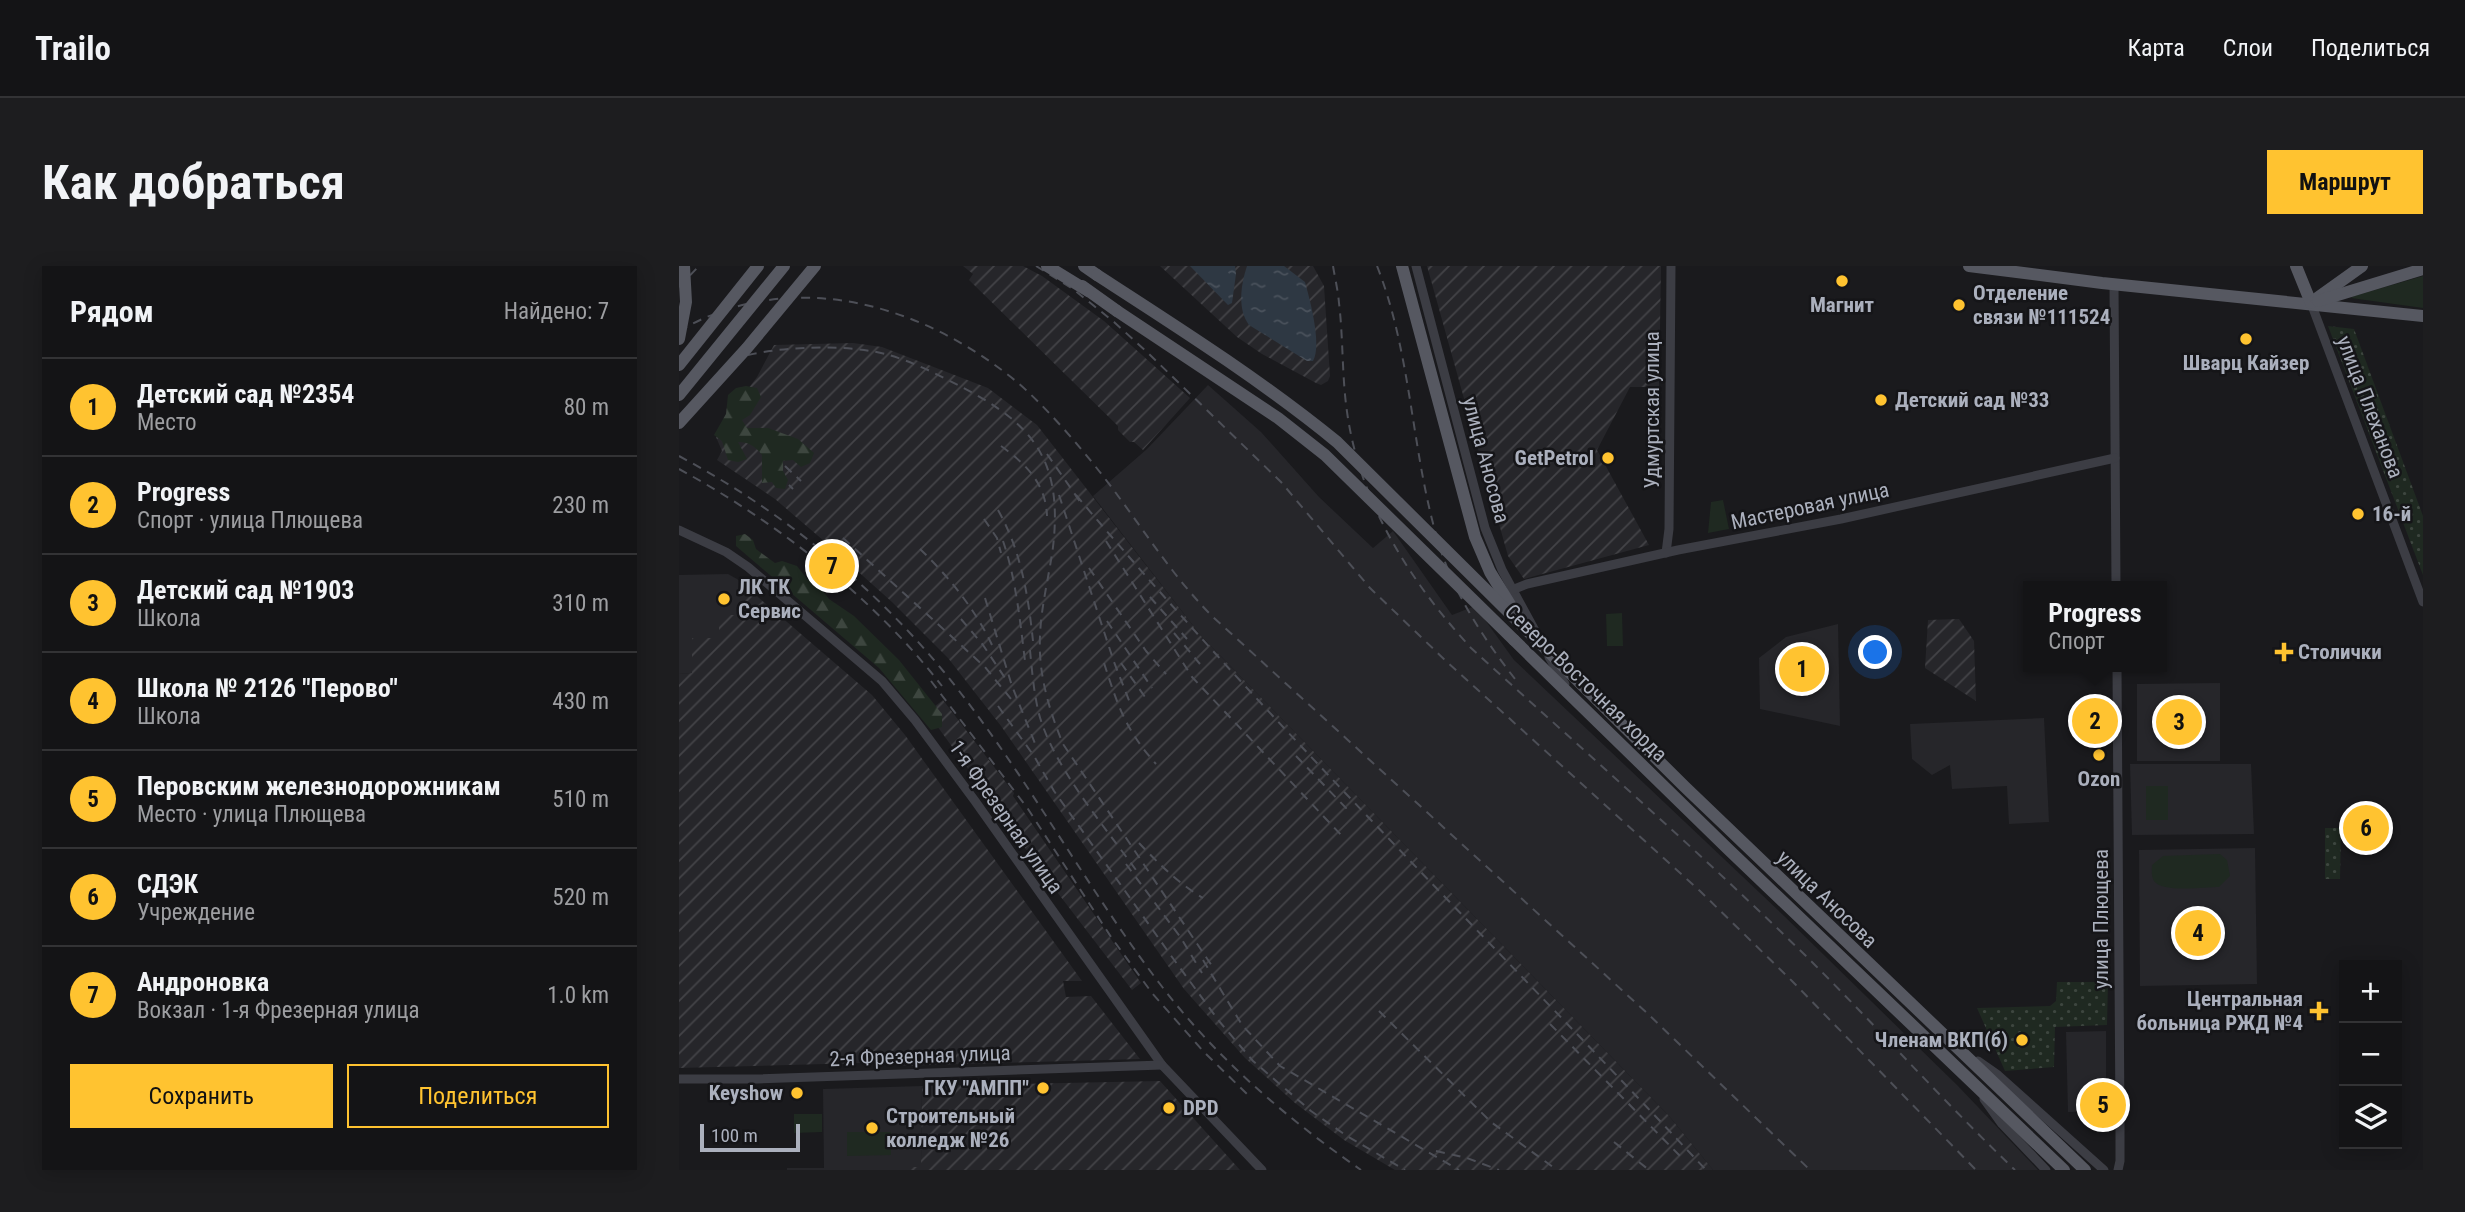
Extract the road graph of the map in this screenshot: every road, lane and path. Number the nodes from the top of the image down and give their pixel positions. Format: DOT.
graph roads {
  1 [pos="684,266"];
  2 [pos="758,266"];
  3 [pos="784,266"];
  4 [pos="815,266"];
  5 [pos="1047,266"];
  6 [pos="1057,266"];
  7 [pos="1402,266"];
  8 [pos="1416,266"];
  9 [pos="1671,266"];
  10 [pos="1969,266"];
  11 [pos="2296,266"];
  12 [pos="2362,266"];
  13 [pos="1089,269"];
  14 [pos="2420,269"];
  15 [pos="2114,284"];
  16 [pos="1088,291"];
  17 [pos="2311,303"];
  18 [pos="2423,316"];
  19 [pos="679,339"];
  20 [pos="679,365"];
  21 [pos="679,396"];
  22 [pos="679,423"];
  23 [pos="2115,458"];
  24 [pos="679,530"];
  25 [pos="1666,553"];
  26 [pos="2116,581"];
  27 [pos="1512,590"];
  28 [pos="2423,602"];
  29 [pos="1526,628"];
  30 [pos="1547,653"];
  31 [pos="2117,672"];
  32 [pos="1952,1043"];
  33 [pos="1162,1065"];
  34 [pos="679,1079"];
  35 [pos="1971,1081"];
  36 [pos="1262,1170"];
  37 [pos="2046,1170"];
  38 [pos="2066,1170"];
  39 [pos="2084,1170"];
  40 [pos="2104,1170"];
  41 [pos="2117,1170"];
  1 -- 19 [label="main road, bridge"];
  2 -- 20 [label="main road, bridge"];
  3 -- 21 [label="main road, bridge"];
  4 -- 22 [label="main road, bridge"];
  5 -- 16 [label="main road, Северо-Восточная хорда, bridge"];
  6 -- 16 [label="main road, bridge"];
  7 -- 29 [label="main road, Северо-Восточная хорда, bridge"];
  8 -- 27 [label="street, улица Аносова"];
  9 -- 25 [label="street, Удмуртская улица"];
  10 -- 15 [label="main road"];
  11 -- 17 [label="main road, улица Плеханова"];
  12 -- 17 [label="main road"];
  13 -- 29 [label="main road, Северо-Восточная хорда, bridge"];
  14 -- 17 [label="main road"];
  15 -- 17 [label="main road"];
  15 -- 23 [label="street"];
  16 -- 35 [label="main road, Северо-Восточная хорда, bridge"];
  17 -- 18 [label="main road"];
  17 -- 28 [label="street, улица Плеханова"];
  23 -- 25 [label="street, Мастеровая улица"];
  23 -- 26 [label="street"];
  24 -- 33 [label="street, 1-я Фрезерная улица"];
  25 -- 27 [label="street, Мастеровая улица"];
  27 -- 30 [label="street, улица Аносова"];
  29 -- 32 [label="main road, Северо-Восточная хорда, bridge"];
  30 -- 38 [label="street, улица Аносова"];
  30 -- 39 [label="street, улица Аносова"];
  31 -- 41 [label="street, улица Плющева"];
  32 -- 39 [label="main road, Северо-Восточная хорда, bridge"];
  32 -- 40 [label="street, bridge"];
  33 -- 34 [label="street, 2-я Фрезерная улица"];
  33 -- 36 [label="street, 1-я Фрезерная улица"];
  35 -- 37 [label="street"];
  35 -- 38 [label="main road, Северо-Восточная хорда"];
}
